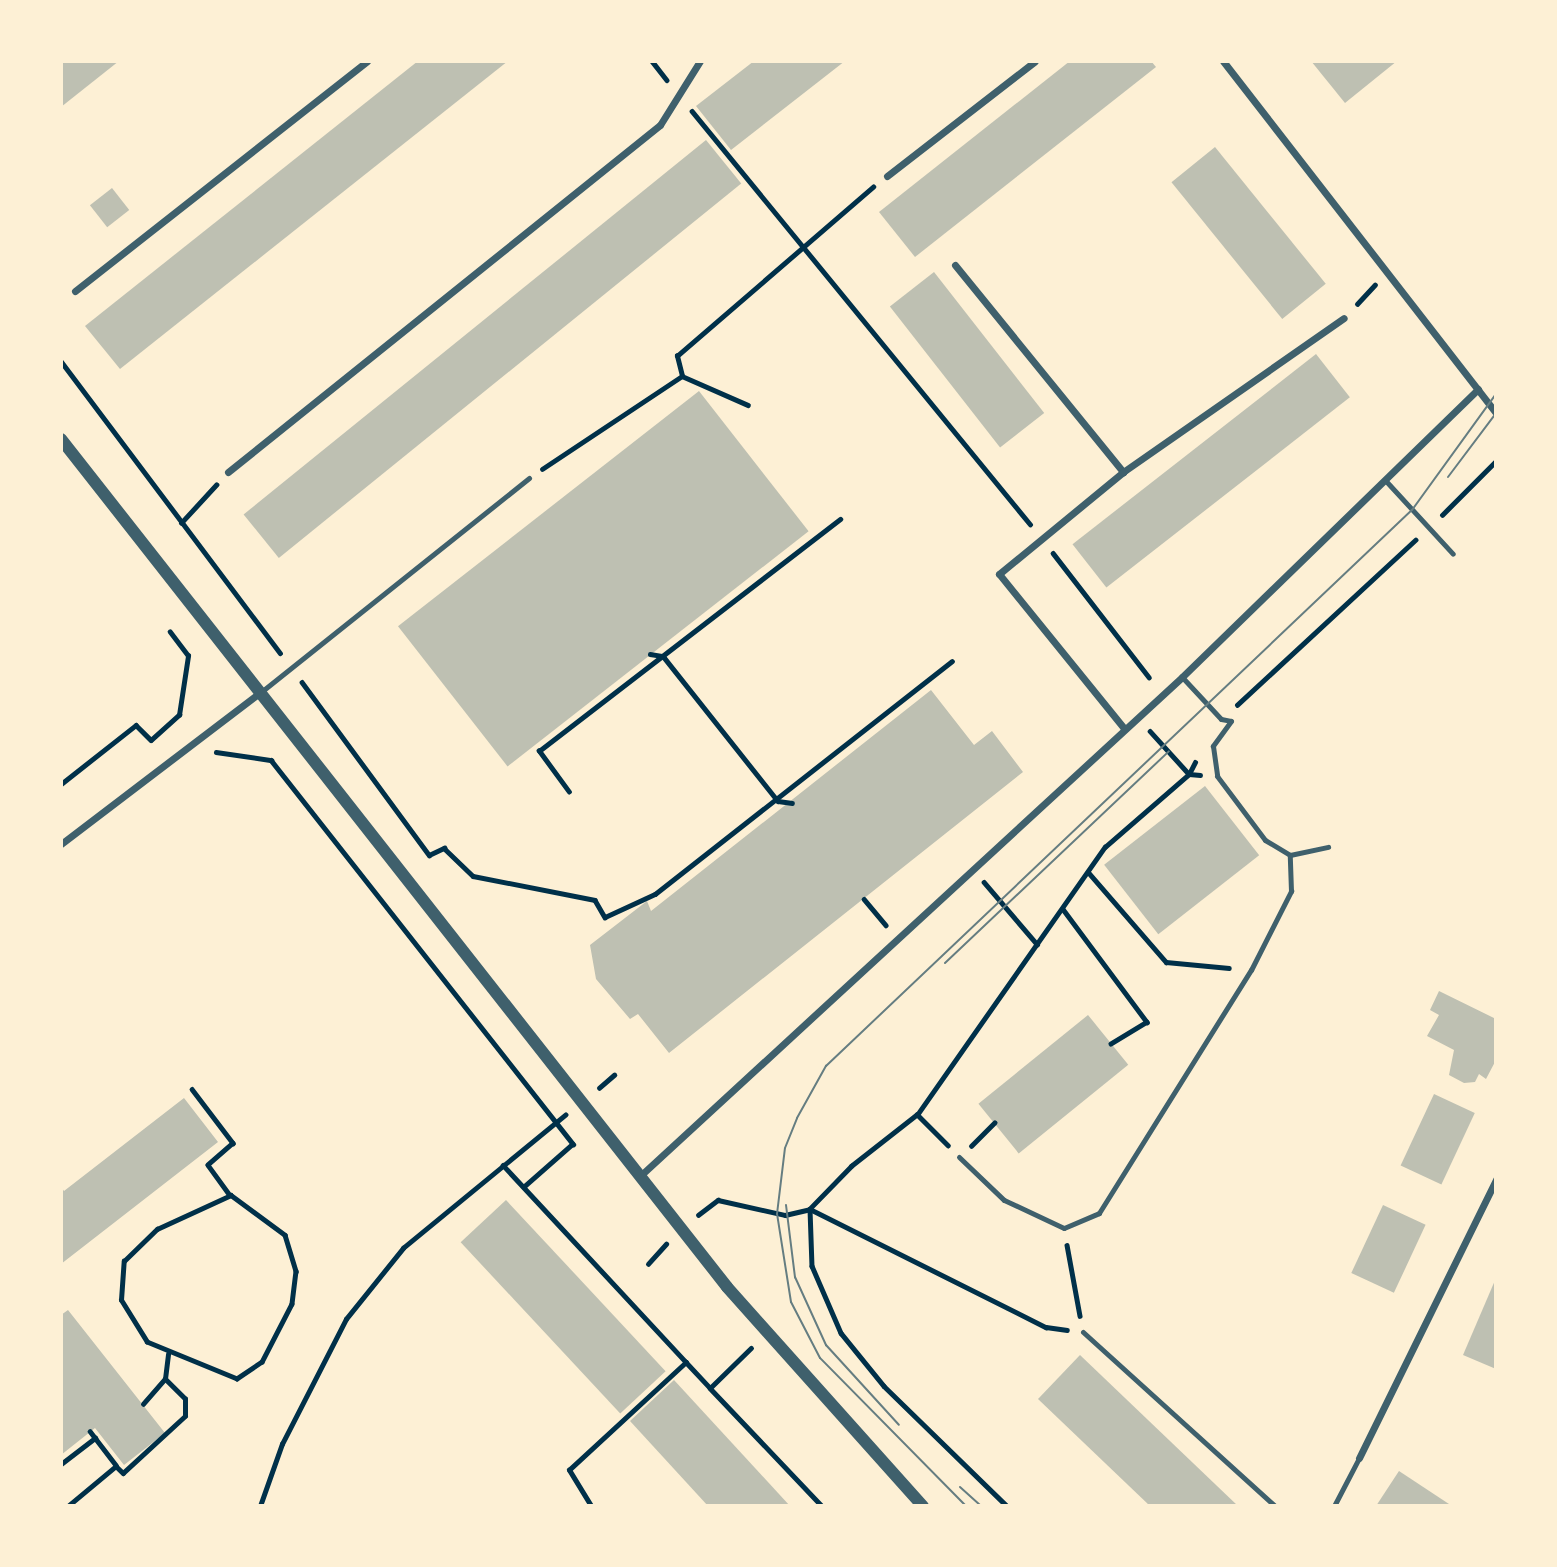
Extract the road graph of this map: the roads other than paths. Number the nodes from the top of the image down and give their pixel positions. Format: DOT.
graph roads {
  1 [pos="367,61"];
  2 [pos="701,61"];
  3 [pos="1035,61"];
  4 [pos="1223,61"];
  5 [pos="887,176"];
  6 [pos="955,265"];
  7 [pos="75,291"];
  8 [pos="1344,318"];
  9 [pos="1478,389"];
  10 [pos="1496,412"];
  11 [pos="61,439"];
  12 [pos="228,472"];
  13 [pos="1123,472"];
  14 [pos="529,478"];
  15 [pos="1385,480"];
  16 [pos="1453,554"];
  17 [pos="1182,677"];
  18 [pos="259,693"];
  19 [pos="1124,727"];
  20 [pos="61,844"];
  21 [pos="1328,847"];
  22 [pos="1290,855"];
  23 [pos="959,1157"];
  24 [pos="640,1175"];
  25 [pos="1496,1179"];
  26 [pos="1083,1332"];
  27 [pos="1359,1458"];
  28 [pos="923,1506"];
  29 [pos="1275,1506"];
  30 [pos="1334,1506"];
  1 -- 7 [label="street"];
  2 -- 12 [label="street"];
  3 -- 5 [label="street"];
  4 -- 9 [label="street"];
  6 -- 13 [label="street"];
  8 -- 13 [label="street"];
  9 -- 10 [label="street"];
  9 -- 15 [label="street"];
  11 -- 18 [label="street"];
  13 -- 19 [label="street"];
  14 -- 18 [label="lane"];
  15 -- 16 [label="lane"];
  15 -- 17 [label="street"];
  17 -- 19 [label="street"];
  17 -- 22 [label="lane"];
  18 -- 20 [label="street"];
  18 -- 24 [label="street"];
  19 -- 24 [label="street"];
  21 -- 22 [label="lane"];
  22 -- 23 [label="lane"];
  24 -- 28 [label="street"];
  25 -- 27 [label="street"];
  26 -- 29 [label="lane"];
  27 -- 30 [label="lane"];
}
